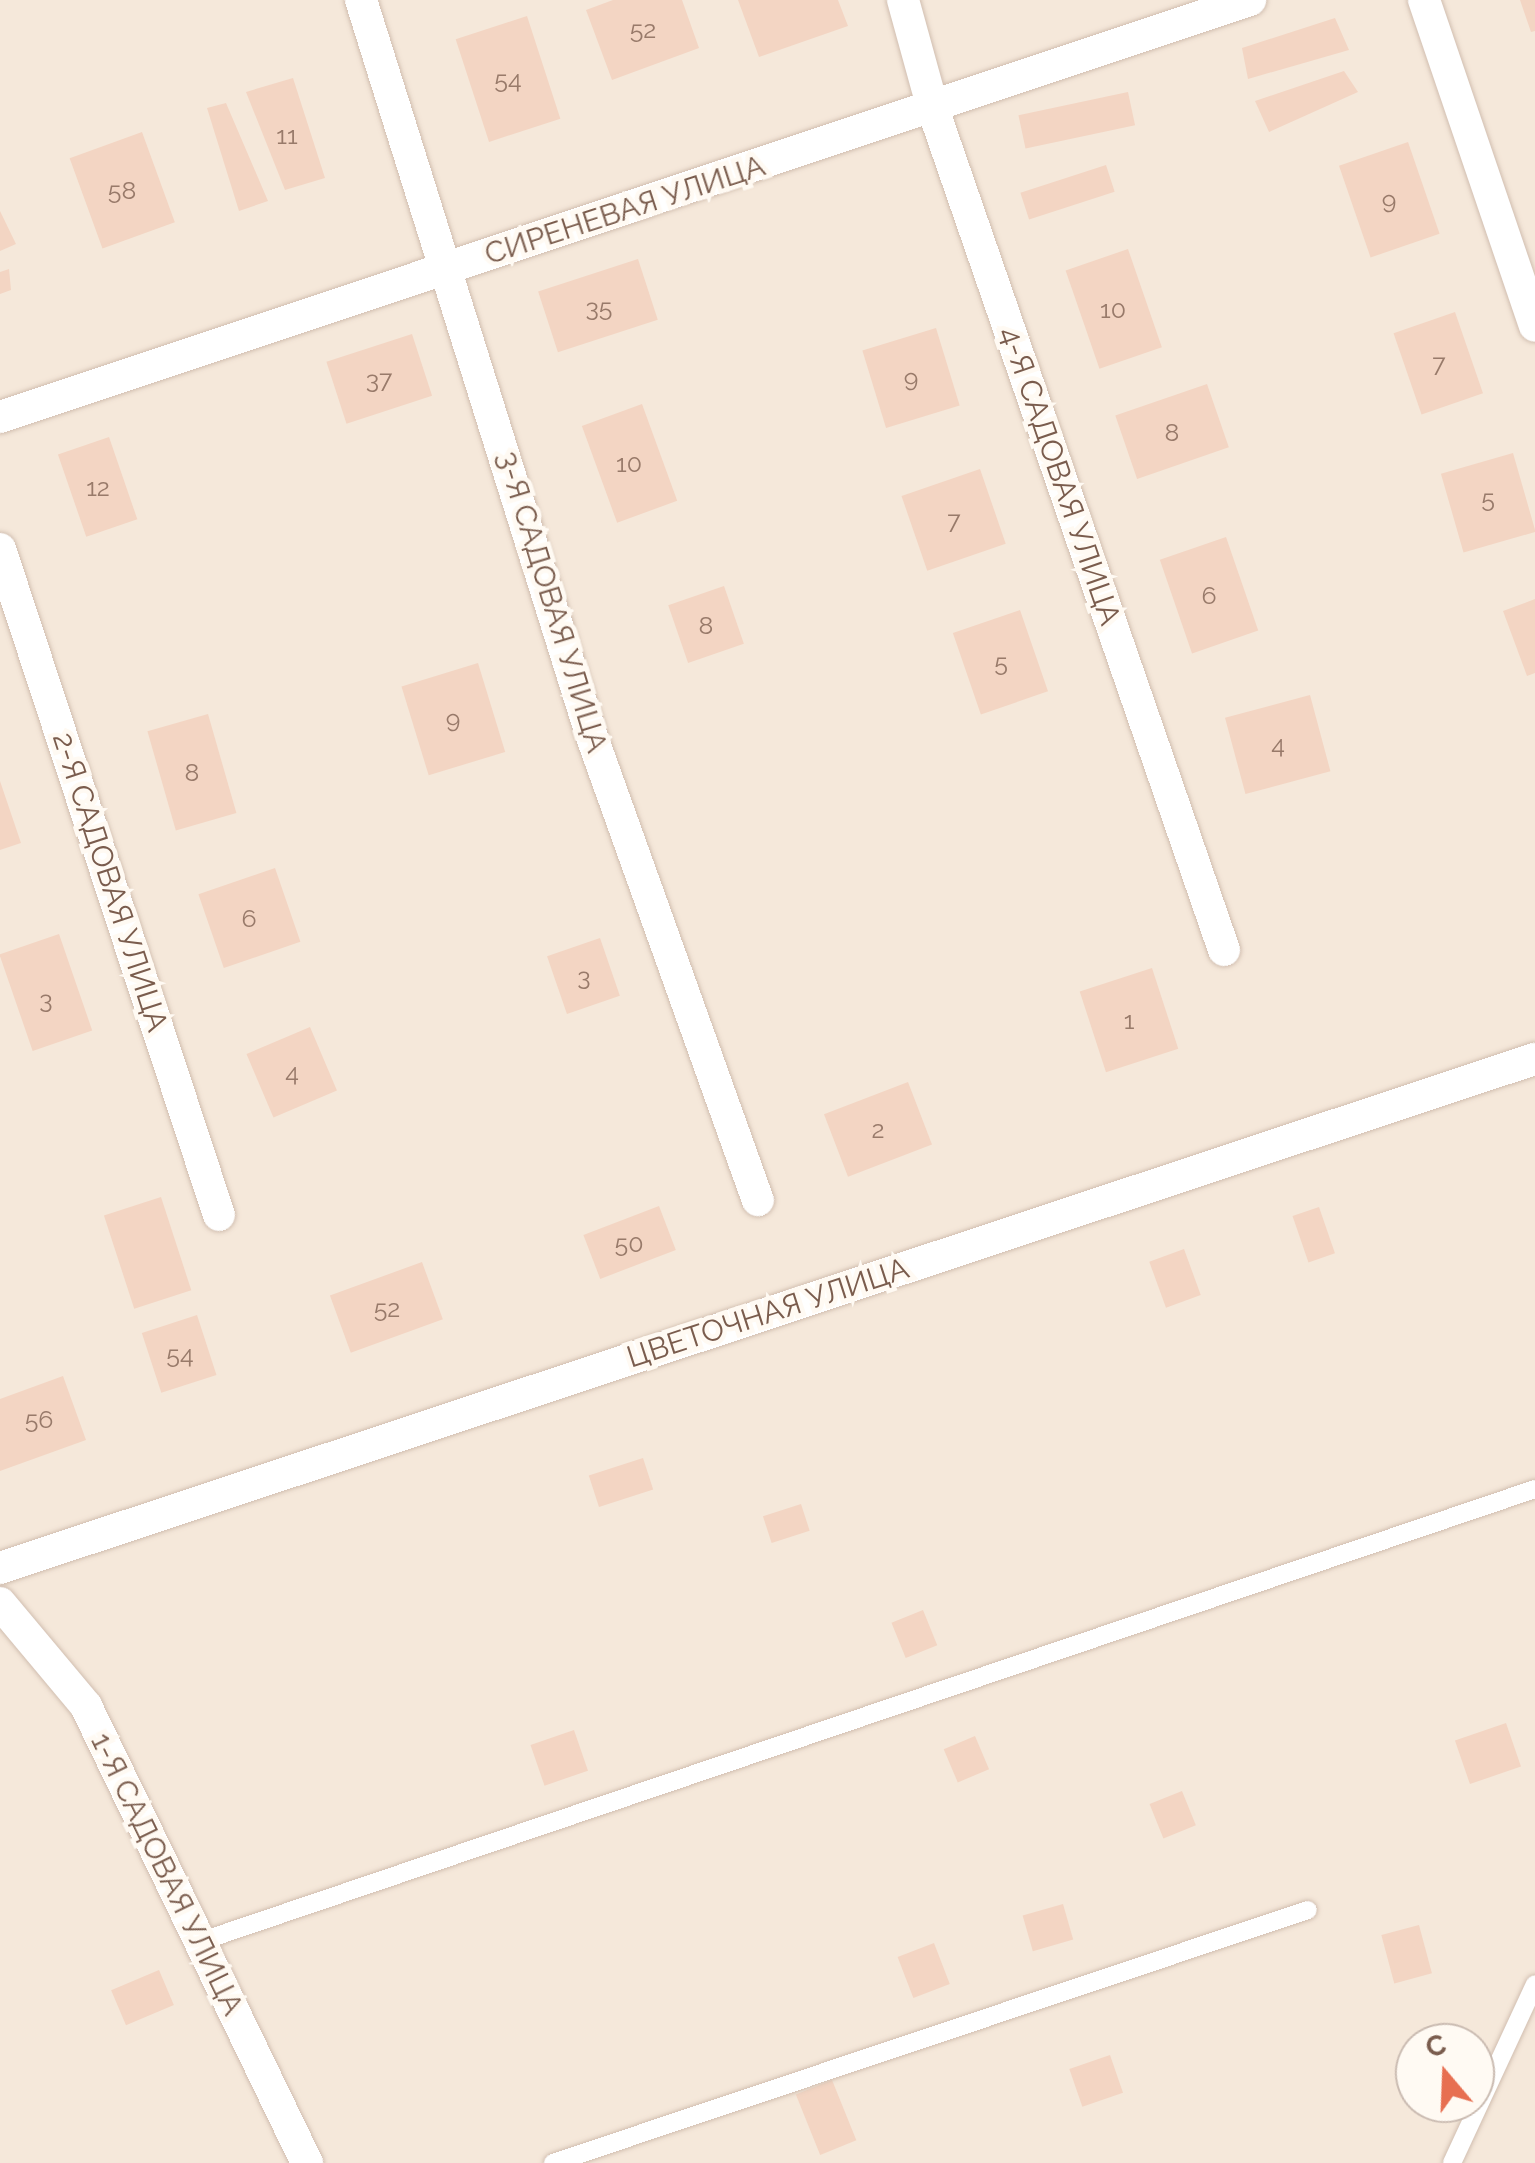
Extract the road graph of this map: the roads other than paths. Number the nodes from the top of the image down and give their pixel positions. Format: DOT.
graph roads {
  1 [pos="360,0"];
  2 [pos="902,0"];
  3 [pos="1250,0"];
  4 [pos="1424,0"];
  5 [pos="933,109"];
  6 [pos="449,268"];
  7 [pos="1535,326"];
  8 [pos="0,417"];
  9 [pos="0,548"];
  10 [pos="1224,950"];
  11 [pos="1535,1058"];
  12 [pos="758,1200"];
  13 [pos="219,1215"];
  14 [pos="1535,1489"];
  15 [pos="0,1568"];
  16 [pos="0,1603"];
  17 [pos="1308,1910"];
  18 [pos="199,1942"];
  19 [pos="1535,1984"];
  20 [pos="307,2163"];
  21 [pos="553,2163"];
  22 [pos="1452,2163"];
  1 -- 6 [label="street, 3-Я САДОВАЯ УЛИЦА"];
  2 -- 5 [label="street, 4-Я САДОВАЯ УЛИЦА"];
  3 -- 5 [label="street, СИРЕНЕВАЯ УЛИЦА"];
  4 -- 7 [label="street"];
  5 -- 6 [label="street, СИРЕНЕВАЯ УЛИЦА"];
  5 -- 10 [label="street, 4-Я САДОВАЯ УЛИЦА"];
  6 -- 8 [label="street, СИРЕНЕВАЯ УЛИЦА"];
  6 -- 12 [label="street, 3-Я САДОВАЯ УЛИЦА"];
  9 -- 13 [label="street, 2-Я САДОВАЯ УЛИЦА"];
  11 -- 15 [label="street, ЦВЕТОЧНАЯ УЛИЦА"];
  14 -- 18 [label="lane"];
  16 -- 18 [label="street, 1-Я САДОВАЯ УЛИЦА"];
  17 -- 21 [label="lane"];
  18 -- 20 [label="street, 1-Я САДОВАЯ УЛИЦА"];
  19 -- 22 [label="lane"];
}
